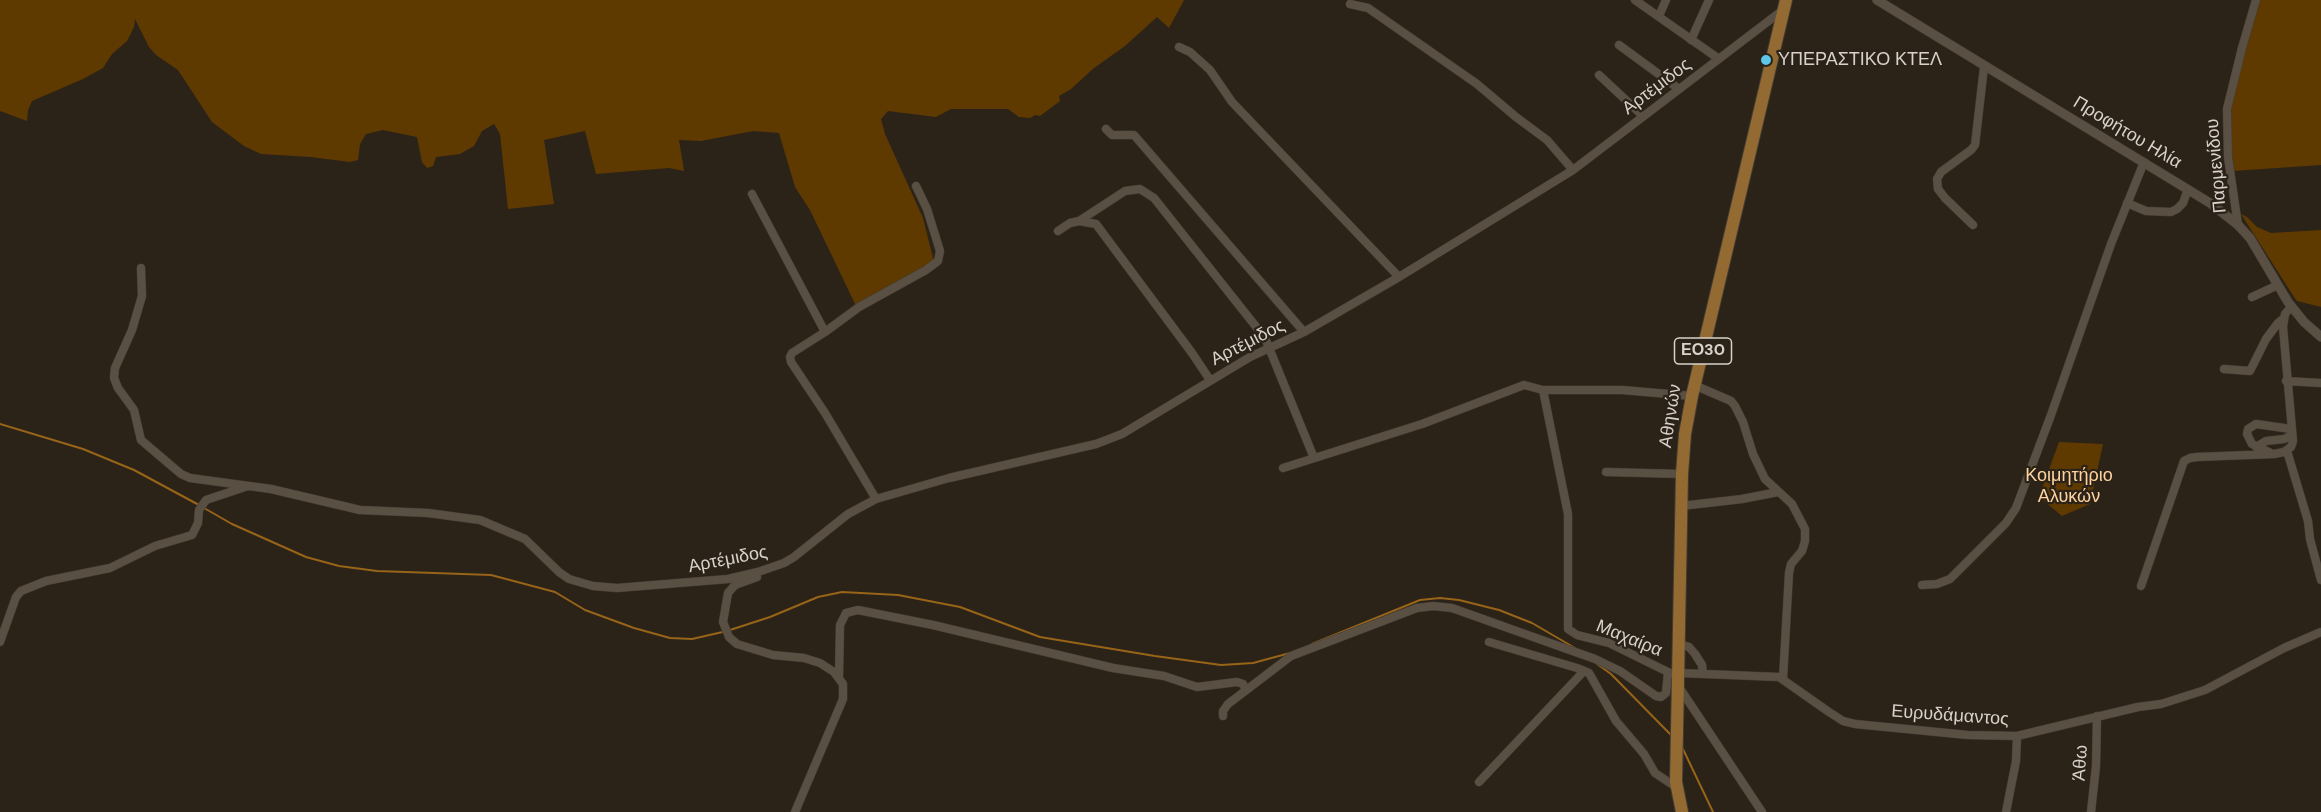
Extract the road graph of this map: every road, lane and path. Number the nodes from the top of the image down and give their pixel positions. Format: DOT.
graph roads {
  1 [pos="1635,0"];
  2 [pos="1666,0"];
  3 [pos="1709,0"];
  4 [pos="1877,0"];
  5 [pos="2256,0"];
  6 [pos="1350,4"];
  7 [pos="1784,5"];
  8 [pos="1659,16"];
  9 [pos="1691,40"];
  10 [pos="1619,45"];
  11 [pos="1179,47"];
  12 [pos="1719,59"];
  13 [pos="1984,67"];
  14 [pos="1599,75"];
  15 [pos="1679,89"];
  16 [pos="1643,116"];
  17 [pos="1106,129"];
  18 [pos="2144,162"];
  19 [pos="1573,170"];
  20 [pos="916,186"];
  21 [pos="2188,189"];
  22 [pos="752,194"];
  23 [pos="2127,203"];
  24 [pos="1079,221"];
  25 [pos="1973,225"];
  26 [pos="2238,225"];
  27 [pos="1058,231"];
  28 [pos="141,267"];
  29 [pos="1399,278"];
  30 [pos="2278,285"];
  31 [pos="2252,297"];
  32 [pos="2291,307"];
  33 [pos="2284,318"];
  34 [pos="825,332"];
  35 [pos="1304,332"];
  36 [pos="2321,337"];
  37 [pos="1270,347"];
  38 [pos="2224,369"];
  39 [pos="1210,380"];
  40 [pos="2286,381"];
  41 [pos="2321,383"];
  42 [pos="1543,390"];
  43 [pos="1693,390"];
  44 [pos="2292,432"];
  45 [pos="2256,447"];
  46 [pos="2288,451"];
  47 [pos="2274,454"];
  48 [pos="1314,458"];
  49 [pos="1283,468"];
  50 [pos="1606,472"];
  51 [pos="1682,474"];
  52 [pos="253,485"];
  53 [pos="1778,492"];
  54 [pos="876,499"];
  55 [pos="1681,506"];
  56 [pos="784,563"];
  57 [pos="2321,580"];
  58 [pos="1922,585"];
  59 [pos="2141,586"];
  60 [pos="2321,632"];
  61 [pos="0,642"];
  62 [pos="1489,642"];
  63 [pos="1680,644"];
  64 [pos="1584,670"];
  65 [pos="1703,674"];
  66 [pos="1676,676"];
  67 [pos="839,677"];
  68 [pos="1783,679"];
  69 [pos="1246,690"];
  70 [pos="2097,716"];
  71 [pos="1222,717"];
  72 [pos="2017,736"];
  73 [pos="1479,782"];
  74 [pos="1676,785"];
  75 [pos="795,812"];
  76 [pos="1682,812"];
  77 [pos="1762,812"];
  78 [pos="2006,812"];
  79 [pos="2091,812"];
  1 -- 8 [label="street"];
  2 -- 8 [label="street"];
  3 -- 9 [label="street"];
  4 -- 13 [label="street, Προφήτου Ηλία"];
  5 -- 26 [label="street, Παρμενίδου"];
  6 -- 19 [label="street"];
  7 -- 12 [label="street, Αρτέμιδος"];
  7 -- 43 [label="main road, Αθηνών / ΕΟ30"];
  8 -- 9 [label="street"];
  9 -- 12 [label="street"];
  10 -- 15 [label="street"];
  11 -- 29 [label="street"];
  12 -- 15 [label="street, Αρτέμιδος"];
  13 -- 18 [label="street, Προφήτου Ηλία"];
  13 -- 25 [label="street"];
  14 -- 16 [label="street"];
  15 -- 16 [label="street, Αρτέμιδος"];
  16 -- 19 [label="street, Αρτέμιδος"];
  17 -- 35 [label="street"];
  18 -- 21 [label="street, Προφήτου Ηλία"];
  18 -- 23 [label="street"];
  19 -- 29 [label="street, Αρτέμιδος"];
  20 -- 34 [label="street"];
  21 -- 23 [label="street"];
  21 -- 26 [label="street, Προφήτου Ηλία"];
  22 -- 34 [label="street"];
  23 -- 58 [label="street"];
  24 -- 27 [label="street"];
  24 -- 37 [label="street"];
  24 -- 39 [label="street"];
  26 -- 30 [label="street, Προφήτου Ηλία"];
  28 -- 52 [label="street, Αρτέμιδος"];
  29 -- 35 [label="street, Αρτέμιδος"];
  30 -- 31 [label="street"];
  30 -- 32 [label="street, Προφήτου Ηλία"];
  32 -- 33 [label="street"];
  32 -- 36 [label="street, Προφήτου Ηλία"];
  33 -- 38 [label="street"];
  33 -- 40 [label="street"];
  34 -- 54 [label="street"];
  35 -- 37 [label="street, Αρτέμιδος"];
  37 -- 39 [label="street, Αρτέμιδος"];
  37 -- 48 [label="street"];
  39 -- 54 [label="street, Αρτέμιδος"];
  40 -- 41 [label="street"];
  40 -- 44 [label="street"];
  42 -- 43 [label="street"];
  42 -- 48 [label="street"];
  42 -- 66 [label="street, Μαχαίρα"];
  43 -- 51 [label="main road, Αθηνών / ΕΟ30"];
  43 -- 53 [label="street"];
  44 -- 45 [label="street"];
  44 -- 45 [label="street"];
  44 -- 46 [label="street"];
  45 -- 47 [label="street"];
  46 -- 47 [label="street"];
  46 -- 57 [label="street"];
  47 -- 59 [label="street"];
  48 -- 49 [label="street"];
  50 -- 51 [label="street"];
  51 -- 55 [label="main road, Αθηνών / ΕΟ30"];
  52 -- 56 [label="street, Αρτέμιδος"];
  52 -- 61 [label="street"];
  53 -- 55 [label="street"];
  53 -- 68 [label="street"];
  54 -- 56 [label="street, Αρτέμιδος"];
  55 -- 63 [label="main road, Αθηνών / ΕΟ30"];
  56 -- 67 [label="street"];
  60 -- 70 [label="street, Ευρυδάμαντος"];
  62 -- 64 [label="street"];
  63 -- 65 [label="street"];
  63 -- 66 [label="main road, Αθηνών / ΕΟ30"];
  64 -- 73 [label="street"];
  64 -- 74 [label="street"];
  65 -- 66 [label="street, Ευρυδάμαντος"];
  65 -- 68 [label="street, Ευρυδάμαντος"];
  66 -- 69 [label="street"];
  66 -- 74 [label="main road, Αθηνών / ΕΟ30"];
  66 -- 77 [label="street"];
  67 -- 69 [label="street"];
  67 -- 75 [label="street"];
  68 -- 72 [label="street, Ευρυδάμαντος"];
  69 -- 71 [label="street"];
  70 -- 72 [label="street, Ευρυδάμαντος"];
  70 -- 79 [label="street, Άθω"];
  72 -- 78 [label="street"];
  74 -- 76 [label="main road, Αθηνών / ΕΟ30"];
}
